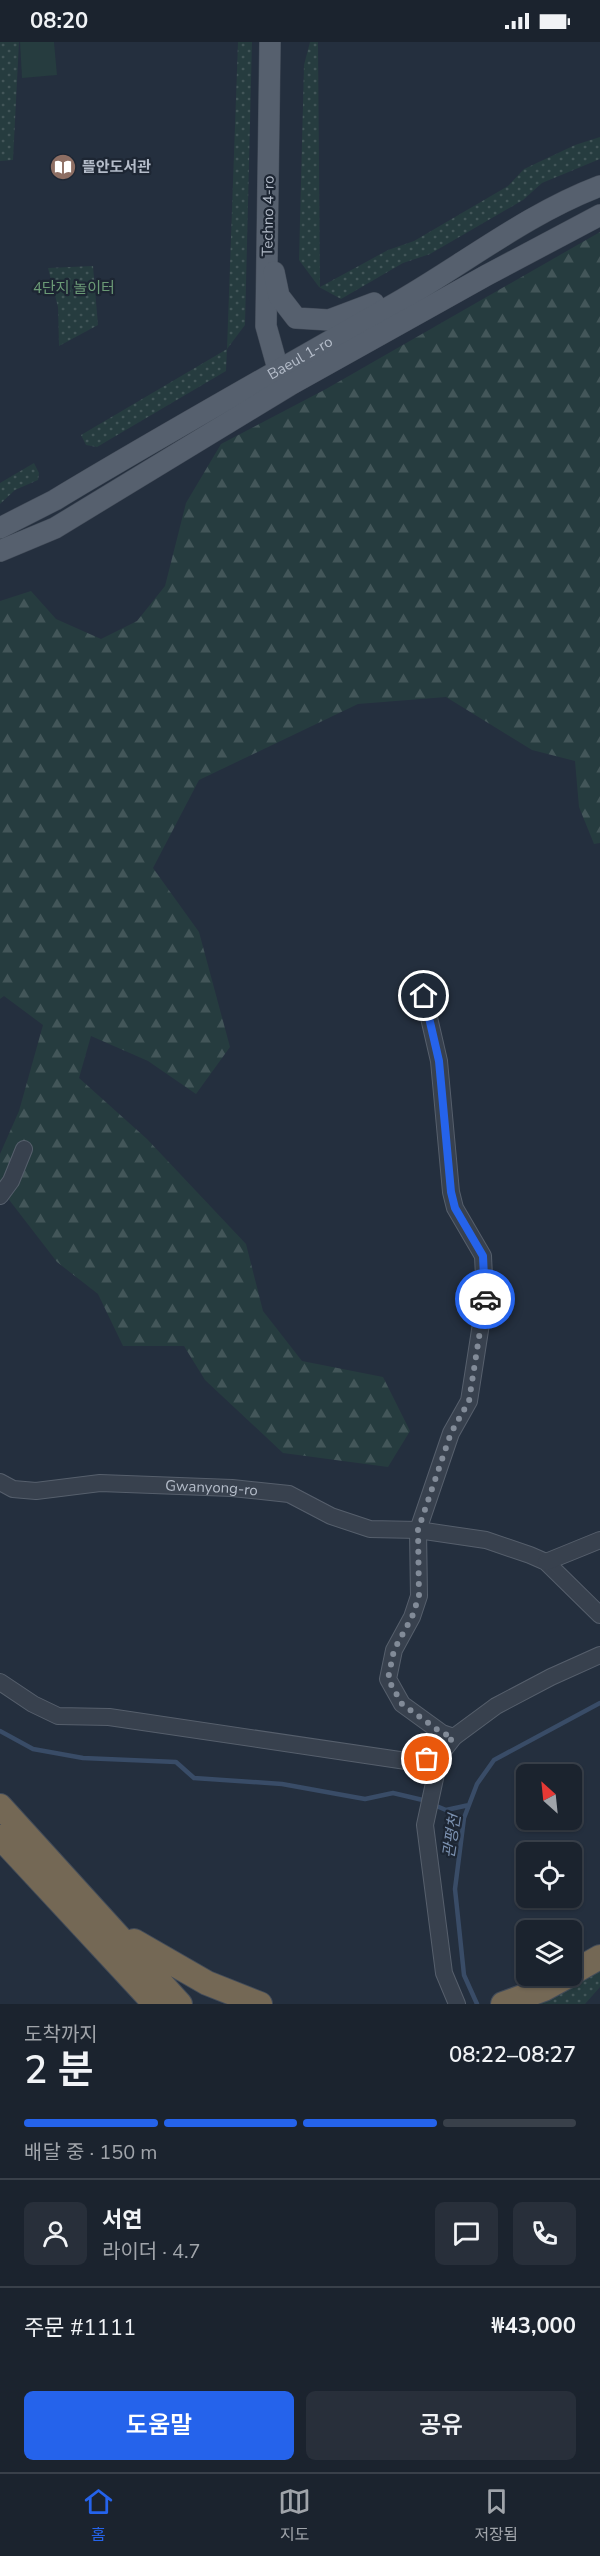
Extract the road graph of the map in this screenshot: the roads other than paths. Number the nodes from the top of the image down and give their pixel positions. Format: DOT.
graph roads {
  1 [pos="270,42"];
  2 [pos="600,186"];
  3 [pos="600,215"];
  4 [pos="267,260"];
  5 [pos="404,298"];
  6 [pos="284,377"];
  7 [pos="0,528"];
  8 [pos="0,551"];
  9 [pos="424,996"];
  10 [pos="24,1149"];
  11 [pos="0,1196"];
  12 [pos="0,1482"];
  13 [pos="418,1530"];
  14 [pos="600,1540"];
  15 [pos="546,1562"];
  16 [pos="600,1615"];
  17 [pos="600,1655"];
  18 [pos="0,1682"];
  19 [pos="453,1737"];
  20 [pos="439,1761"];
  21 [pos="0,1806"];
  22 [pos="0,1836"];
  23 [pos="92,1908"];
  24 [pos="600,1957"];
  25 [pos="582,1967"];
  26 [pos="122,1968"];
  27 [pos="550,1986"];
  28 [pos="506,2003"];
  29 [pos="148,2004"];
  30 [pos="154,2004"];
  31 [pos="180,2004"];
  32 [pos="260,2004"];
  33 [pos="457,2004"];
  1 -- 4 [label="main road, Techno 4-ro"];
  2 -- 5 [label="main road, Baeul 1-ro"];
  3 -- 6 [label="main road, Baeul 1-ro"];
  4 -- 5 [label="main road"];
  4 -- 6 [label="main road, Techno 4-ro"];
  5 -- 6 [label="main road, Baeul 1-ro"];
  6 -- 7 [label="main road, Baeul 1-ro"];
  6 -- 8 [label="main road, Baeul 1-ro"];
  9 -- 13 [label="street"];
  10 -- 11 [label="street"];
  12 -- 13 [label="street, Gwanyong-ro"];
  13 -- 15 [label="street, Gwanyong-ro"];
  13 -- 19 [label="street"];
  14 -- 15 [label="street"];
  15 -- 16 [label="street"];
  17 -- 19 [label="street"];
  18 -- 20 [label="street"];
  19 -- 20 [label="street"];
  20 -- 33 [label="street"];
  21 -- 23 [label="highway"];
  22 -- 26 [label="highway"];
  23 -- 31 [label="highway"];
  23 -- 32 [label="highway"];
  24 -- 25 [label="highway"];
  26 -- 29 [label="highway"];
  26 -- 30 [label="highway"];
  27 -- 28 [label="highway"];
}
